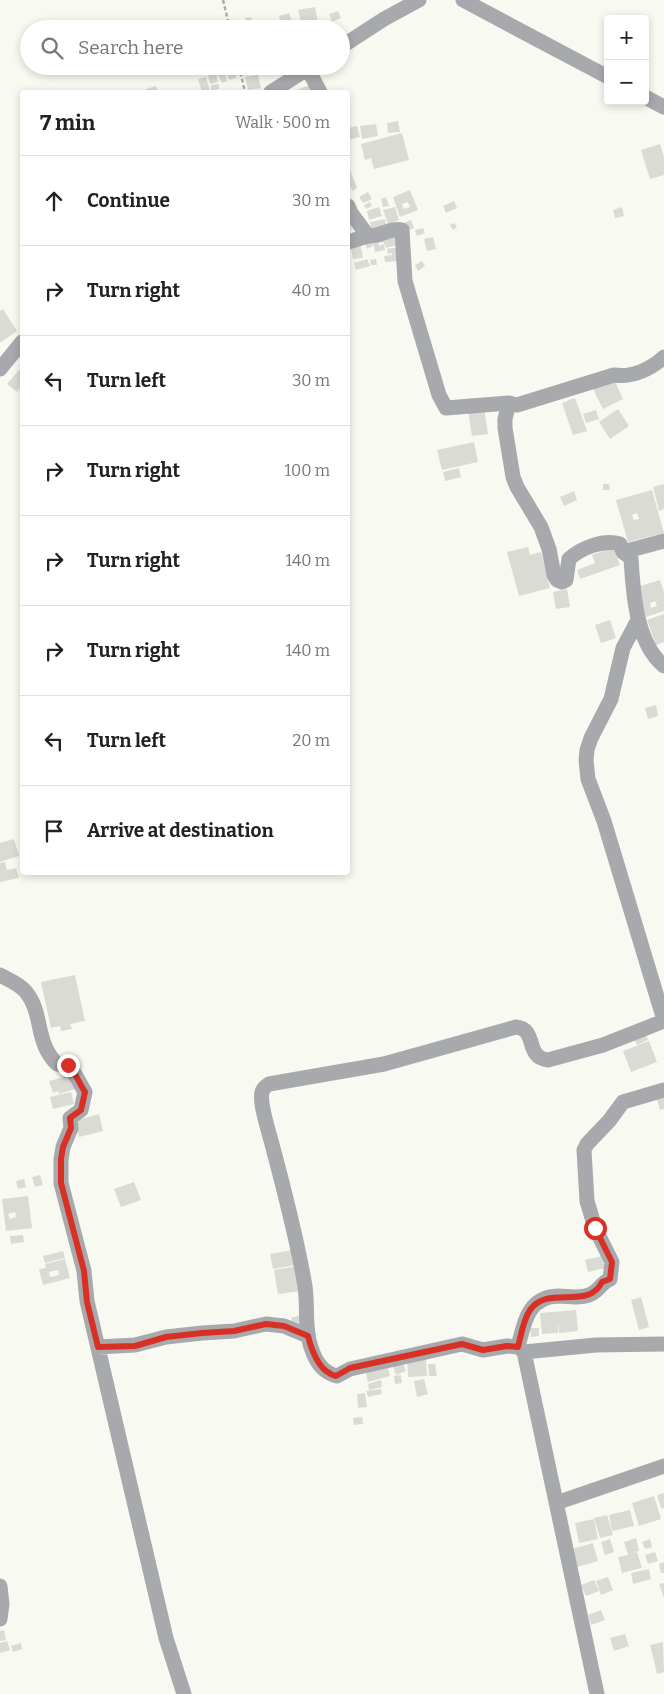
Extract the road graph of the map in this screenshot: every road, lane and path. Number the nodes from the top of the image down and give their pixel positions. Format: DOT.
graph roads {
  1 [pos="223,0"];
  2 [pos="419,0"];
  3 [pos="463,0"];
  4 [pos="228,20"];
  5 [pos="350,41"];
  6 [pos="241,75"];
  7 [pos="604,75"];
  8 [pos="314,76"];
  9 [pos="245,90"];
  10 [pos="276,90"];
  11 [pos="649,99"];
  12 [pos="664,107"];
  13 [pos="350,211"];
  14 [pos="368,236"];
  15 [pos="350,241"];
  16 [pos="20,344"];
  17 [pos="664,357"];
  18 [pos="0,369"];
  19 [pos="509,403"];
  20 [pos="664,542"];
  21 [pos="623,552"];
  22 [pos="638,620"];
  23 [pos="664,666"];
  24 [pos="0,975"];
  25 [pos="664,1021"];
  26 [pos="664,1090"];
  27 [pos="308,1336"];
  28 [pos="664,1344"];
  29 [pos="98,1347"];
  30 [pos="521,1349"];
  31 [pos="664,1466"];
  32 [pos="556,1503"];
  33 [pos="0,1586"];
  34 [pos="0,1618"];
  35 [pos="184,1694"];
  36 [pos="597,1694"];
  1 -- 4 [label="path"];
  2 -- 5 [label="street"];
  3 -- 7 [label="street"];
  6 -- 9 [label="path"];
  8 -- 10 [label="street"];
  11 -- 12 [label="street"];
  13 -- 14 [label="street"];
  14 -- 15 [label="street"];
  14 -- 19 [label="street"];
  16 -- 18 [label="street"];
  17 -- 19 [label="street"];
  19 -- 21 [label="street"];
  20 -- 21 [label="street"];
  21 -- 22 [label="street"];
  22 -- 23 [label="street"];
  22 -- 25 [label="street"];
  24 -- 29 [label="street"];
  25 -- 27 [label="street"];
  26 -- 30 [label="street"];
  27 -- 29 [label="street"];
  27 -- 30 [label="street"];
  28 -- 30 [label="street"];
  29 -- 35 [label="street"];
  30 -- 32 [label="street"];
  31 -- 32 [label="street"];
  32 -- 36 [label="street"];
  33 -- 34 [label="street"];
}
